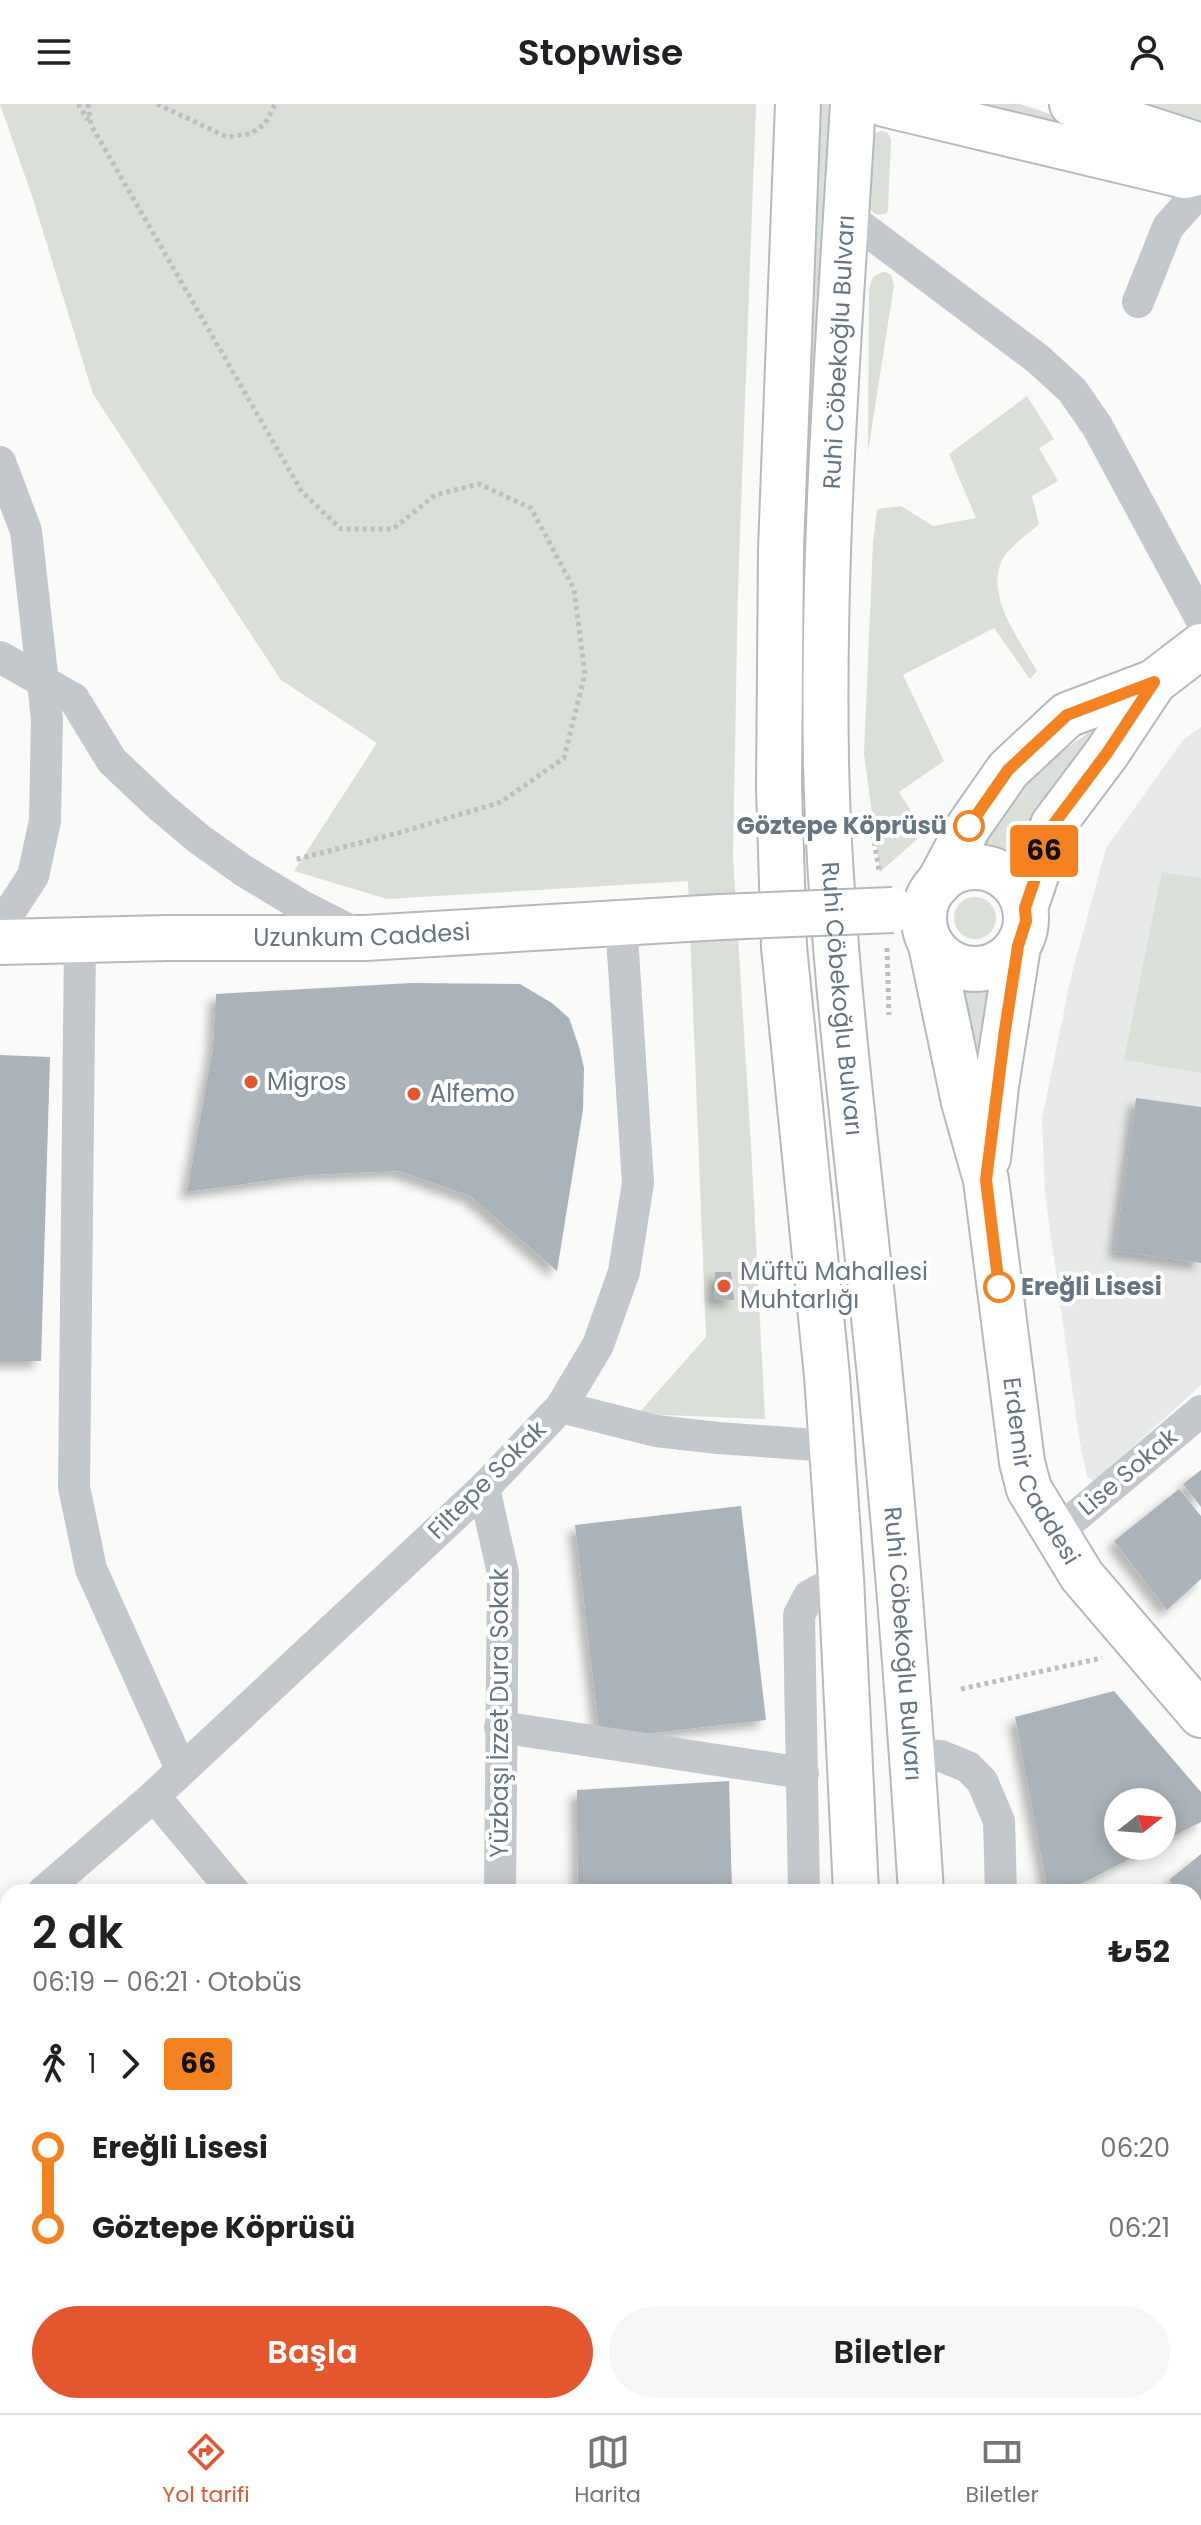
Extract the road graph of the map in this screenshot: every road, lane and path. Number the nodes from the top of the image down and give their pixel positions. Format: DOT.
graph roads {
  1 [pos="78,104"];
  2 [pos="88,104"];
  3 [pos="157,104"];
  4 [pos="275,104"];
  5 [pos="798,104"];
  6 [pos="853,104"];
  7 [pos="884,104"];
  8 [pos="1072,104"];
  9 [pos="91,125"];
  10 [pos="1201,146"];
  11 [pos="1201,172"];
  12 [pos="1201,190"];
  13 [pos="846,215"];
  14 [pos="1138,302"];
  15 [pos="0,462"];
  16 [pos="1201,619"];
  17 [pos="1201,646"];
  18 [pos="0,657"];
  19 [pos="42,680"];
  20 [pos="1154,682"];
  21 [pos="286,862"];
  22 [pos="915,918"];
  23 [pos="621,921"];
  24 [pos="0,922"];
  25 [pos="1022,927"];
  26 [pos="365,938"];
  27 [pos="80,940"];
  28 [pos="0,942"];
  29 [pos="889,1015"];
  30 [pos="986,1180"];
  31 [pos="561,1407"];
  32 [pos="1201,1411"];
  33 [pos="830,1446"];
  34 [pos="484,1488"];
  35 [pos="1055,1534"];
  36 [pos="841,1578"];
  37 [pos="1106,1657"];
  38 [pos="961,1689"];
  39 [pos="1201,1715"];
  40 [pos="500,1727"];
  41 [pos="913,1755"];
  42 [pos="181,1769"];
  43 [pos="803,1773"];
  44 [pos="154,1796"];
  45 [pos="52,1884"];
  46 [pos="227,1884"];
  47 [pos="500,1884"];
  48 [pos="804,1884"];
  49 [pos="856,1884"];
  50 [pos="921,1884"];
  51 [pos="1001,1884"];
  1 -- 9 [label="path"];
  2 -- 9 [label="path"];
  3 -- 4 [label="path"];
  5 -- 33 [label="main road, Ruhi Cöbekoğlu Bulvarı"];
  6 -- 13 [label="main road, Ruhi Cöbekoğlu Bulvarı"];
  7 -- 11 [label="main road"];
  8 -- 10 [label="main road"];
  9 -- 21 [label="path"];
  12 -- 14 [label="street"];
  13 -- 16 [label="street"];
  13 -- 41 [label="main road, Ruhi Cöbekoğlu Bulvarı"];
  15 -- 19 [label="street"];
  17 -- 20 [label="main road"];
  18 -- 19 [label="street"];
  19 -- 24 [label="street"];
  19 -- 26 [label="street"];
  20 -- 22 [label="main road"];
  20 -- 25 [label="main road, Erdemir Caddesi"];
  22 -- 23 [label="main road, Uzunkum Caddesi, bridge"];
  22 -- 25 [label="main road"];
  22 -- 25 [label="main road"];
  22 -- 29 [label="path"];
  22 -- 30 [label="main road, Erdemir Caddesi"];
  23 -- 26 [label="main road, Uzunkum Caddesi"];
  23 -- 31 [label="street, Filtepe Sokak"];
  25 -- 30 [label="main road, Erdemir Caddesi"];
  26 -- 27 [label="main road, Uzunkum Caddesi"];
  27 -- 28 [label="main road, Uzunkum Caddesi"];
  27 -- 42 [label="street"];
  30 -- 35 [label="main road, Erdemir Caddesi"];
  31 -- 33 [label="street"];
  31 -- 34 [label="street, Filtepe Sokak"];
  32 -- 35 [label="street, Lise Sokak"];
  33 -- 36 [label="main road, Ruhi Cöbekoğlu Bulvarı"];
  34 -- 40 [label="street, Yüzbaşı İzzet Dura Sokak"];
  34 -- 42 [label="street, Filtepe Sokak"];
  35 -- 39 [label="main road, Erdemir Caddesi"];
  36 -- 43 [label="street"];
  36 -- 49 [label="main road, Ruhi Cöbekoğlu Bulvarı"];
  37 -- 38 [label="path"];
  40 -- 43 [label="street"];
  40 -- 47 [label="street, Yüzbaşı İzzet Dura Sokak"];
  41 -- 50 [label="main road, Ruhi Cöbekoğlu Bulvarı"];
  41 -- 51 [label="street"];
  42 -- 44 [label="street, Filtepe Sokak"];
  43 -- 48 [label="street"];
  44 -- 45 [label="street, Filtepe Sokak"];
  44 -- 46 [label="street"];
}
